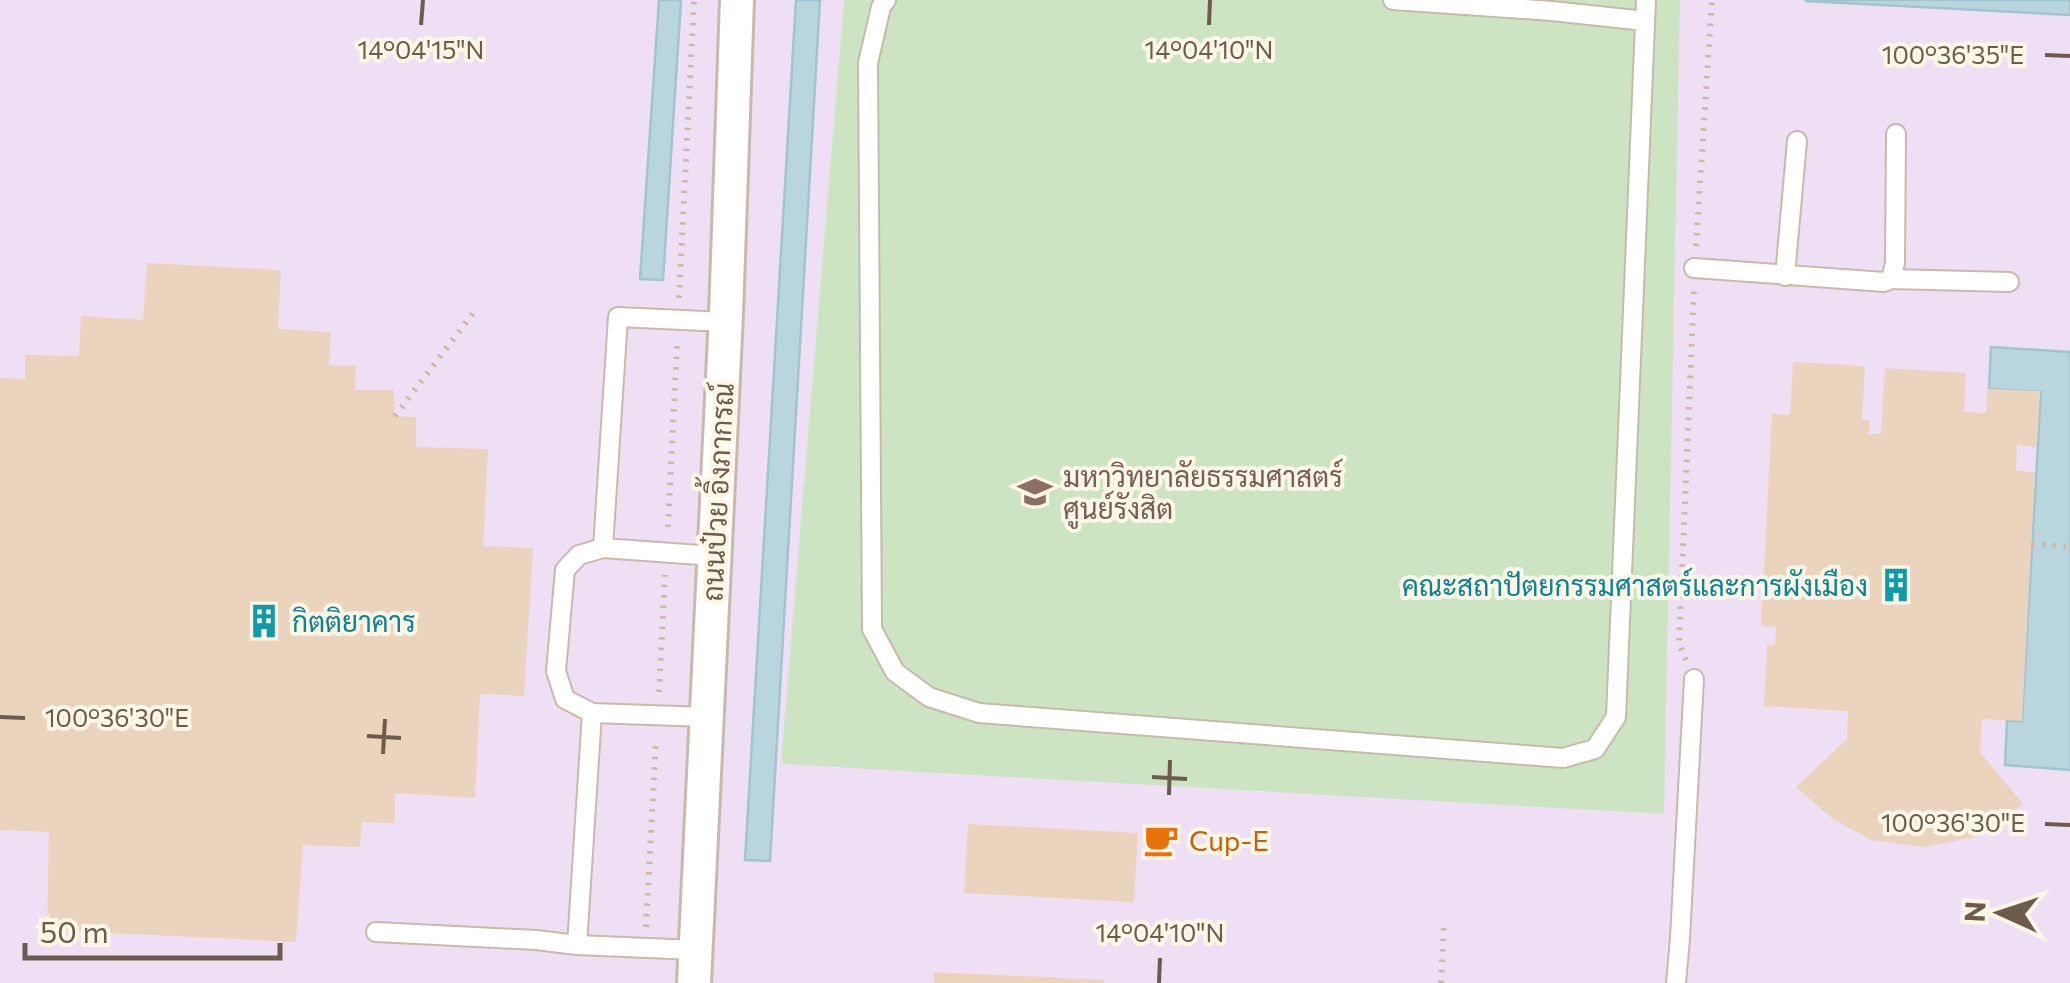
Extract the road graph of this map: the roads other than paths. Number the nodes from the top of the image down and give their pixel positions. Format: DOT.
graph roads {
  1 [pos="737,0"];
  2 [pos="886,0"];
  3 [pos="1392,0"];
  4 [pos="1646,0"];
  5 [pos="1645,21"];
  6 [pos="1896,134"];
  7 [pos="1797,140"];
  8 [pos="1694,268"];
  9 [pos="1785,276"];
  10 [pos="1890,279"];
  11 [pos="2010,282"];
  12 [pos="725,322"];
  13 [pos="603,548"];
  14 [pos="714,556"];
  15 [pos="1694,679"];
  16 [pos="592,713"];
  17 [pos="706,717"];
  18 [pos="376,932"];
  19 [pos="577,945"];
  20 [pos="694,967"];
  21 [pos="1676,983"];
  1 -- 12 [label="street, ถนนป๋วย อิ้งภากรณ์"];
  2 -- 5 [label="lane"];
  3 -- 5 [label="lane"];
  4 -- 5 [label="lane"];
  6 -- 10 [label="lane"];
  7 -- 9 [label="lane"];
  8 -- 9 [label="lane"];
  9 -- 10 [label="lane"];
  10 -- 11 [label="lane"];
  12 -- 13 [label="lane"];
  12 -- 14 [label="street, ถนนป๋วย อิ้งภากรณ์"];
  13 -- 14 [label="lane"];
  13 -- 16 [label="lane"];
  14 -- 17 [label="street, ถนนป๋วย อิ้งภากรณ์"];
  15 -- 21 [label="lane"];
  16 -- 17 [label="lane"];
  16 -- 19 [label="lane"];
  17 -- 20 [label="street, ถนนป๋วย อิ้งภากรณ์"];
  18 -- 19 [label="lane"];
  19 -- 20 [label="lane"];
}
